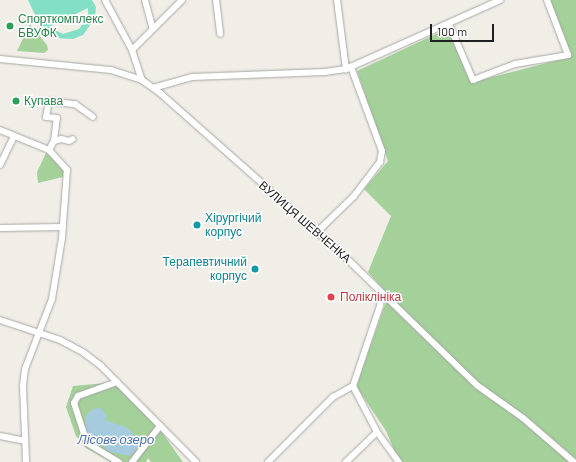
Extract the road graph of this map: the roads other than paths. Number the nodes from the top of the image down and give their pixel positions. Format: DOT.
graph roads {
  1 [pos="105,0"];
  2 [pos="146,0"];
  3 [pos="182,0"];
  4 [pos="216,0"];
  5 [pos="338,0"];
  6 [pos="500,0"];
  7 [pos="547,0"];
  8 [pos="449,24"];
  9 [pos="153,29"];
  10 [pos="220,34"];
  11 [pos="132,50"];
  12 [pos="0,59"];
  13 [pos="349,68"];
  14 [pos="142,80"];
  15 [pos="153,88"];
  16 [pos="93,117"];
  17 [pos="0,130"];
  18 [pos="14,136"];
  19 [pos="73,139"];
  20 [pos="54,141"];
  21 [pos="49,150"];
  22 [pos="0,165"];
  23 [pos="63,227"];
  24 [pos="0,228"];
  25 [pos="316,233"];
  26 [pos="383,295"];
  27 [pos="0,320"];
  28 [pos="38,334"];
  29 [pos="117,382"];
  30 [pos="353,386"];
  31 [pos="160,426"];
  32 [pos="377,432"];
  33 [pos="0,436"];
  34 [pos="26,441"];
  35 [pos="26,462"];
  36 [pos="120,462"];
  37 [pos="132,462"];
  38 [pos="196,462"];
  39 [pos="268,462"];
  40 [pos="346,462"];
  41 [pos="399,462"];
  42 [pos="574,462"];
  1 -- 11 [label="street"];
  2 -- 9 [label="street"];
  3 -- 9 [label="street"];
  4 -- 10 [label="street"];
  5 -- 13 [label="street"];
  6 -- 8 [label="street"];
  7 -- 8 [label="street"];
  8 -- 13 [label="street"];
  9 -- 11 [label="street"];
  11 -- 14 [label="street"];
  12 -- 14 [label="street, ВУЛИЦЯ ШЕВЧЕНКА"];
  13 -- 15 [label="street"];
  13 -- 25 [label="street"];
  14 -- 15 [label="street, ВУЛИЦЯ ШЕВЧЕНКА"];
  15 -- 25 [label="street, ВУЛИЦЯ ШЕВЧЕНКА"];
  16 -- 20 [label="street"];
  17 -- 18 [label="street"];
  18 -- 21 [label="street"];
  18 -- 22 [label="street"];
  19 -- 20 [label="street"];
  20 -- 21 [label="street"];
  21 -- 23 [label="street"];
  23 -- 24 [label="street"];
  23 -- 28 [label="street"];
  25 -- 26 [label="street, ВУЛИЦЯ ШЕВЧЕНКА"];
  26 -- 30 [label="street"];
  26 -- 42 [label="street, ВУЛИЦЯ ШЕВЧЕНКА"];
  27 -- 28 [label="street"];
  28 -- 29 [label="street"];
  28 -- 34 [label="street"];
  29 -- 31 [label="street"];
  29 -- 36 [label="street"];
  30 -- 32 [label="street"];
  30 -- 39 [label="street"];
  31 -- 37 [label="street"];
  31 -- 38 [label="street"];
  32 -- 40 [label="street"];
  32 -- 41 [label="street"];
  33 -- 34 [label="street"];
  34 -- 35 [label="street"];
}
